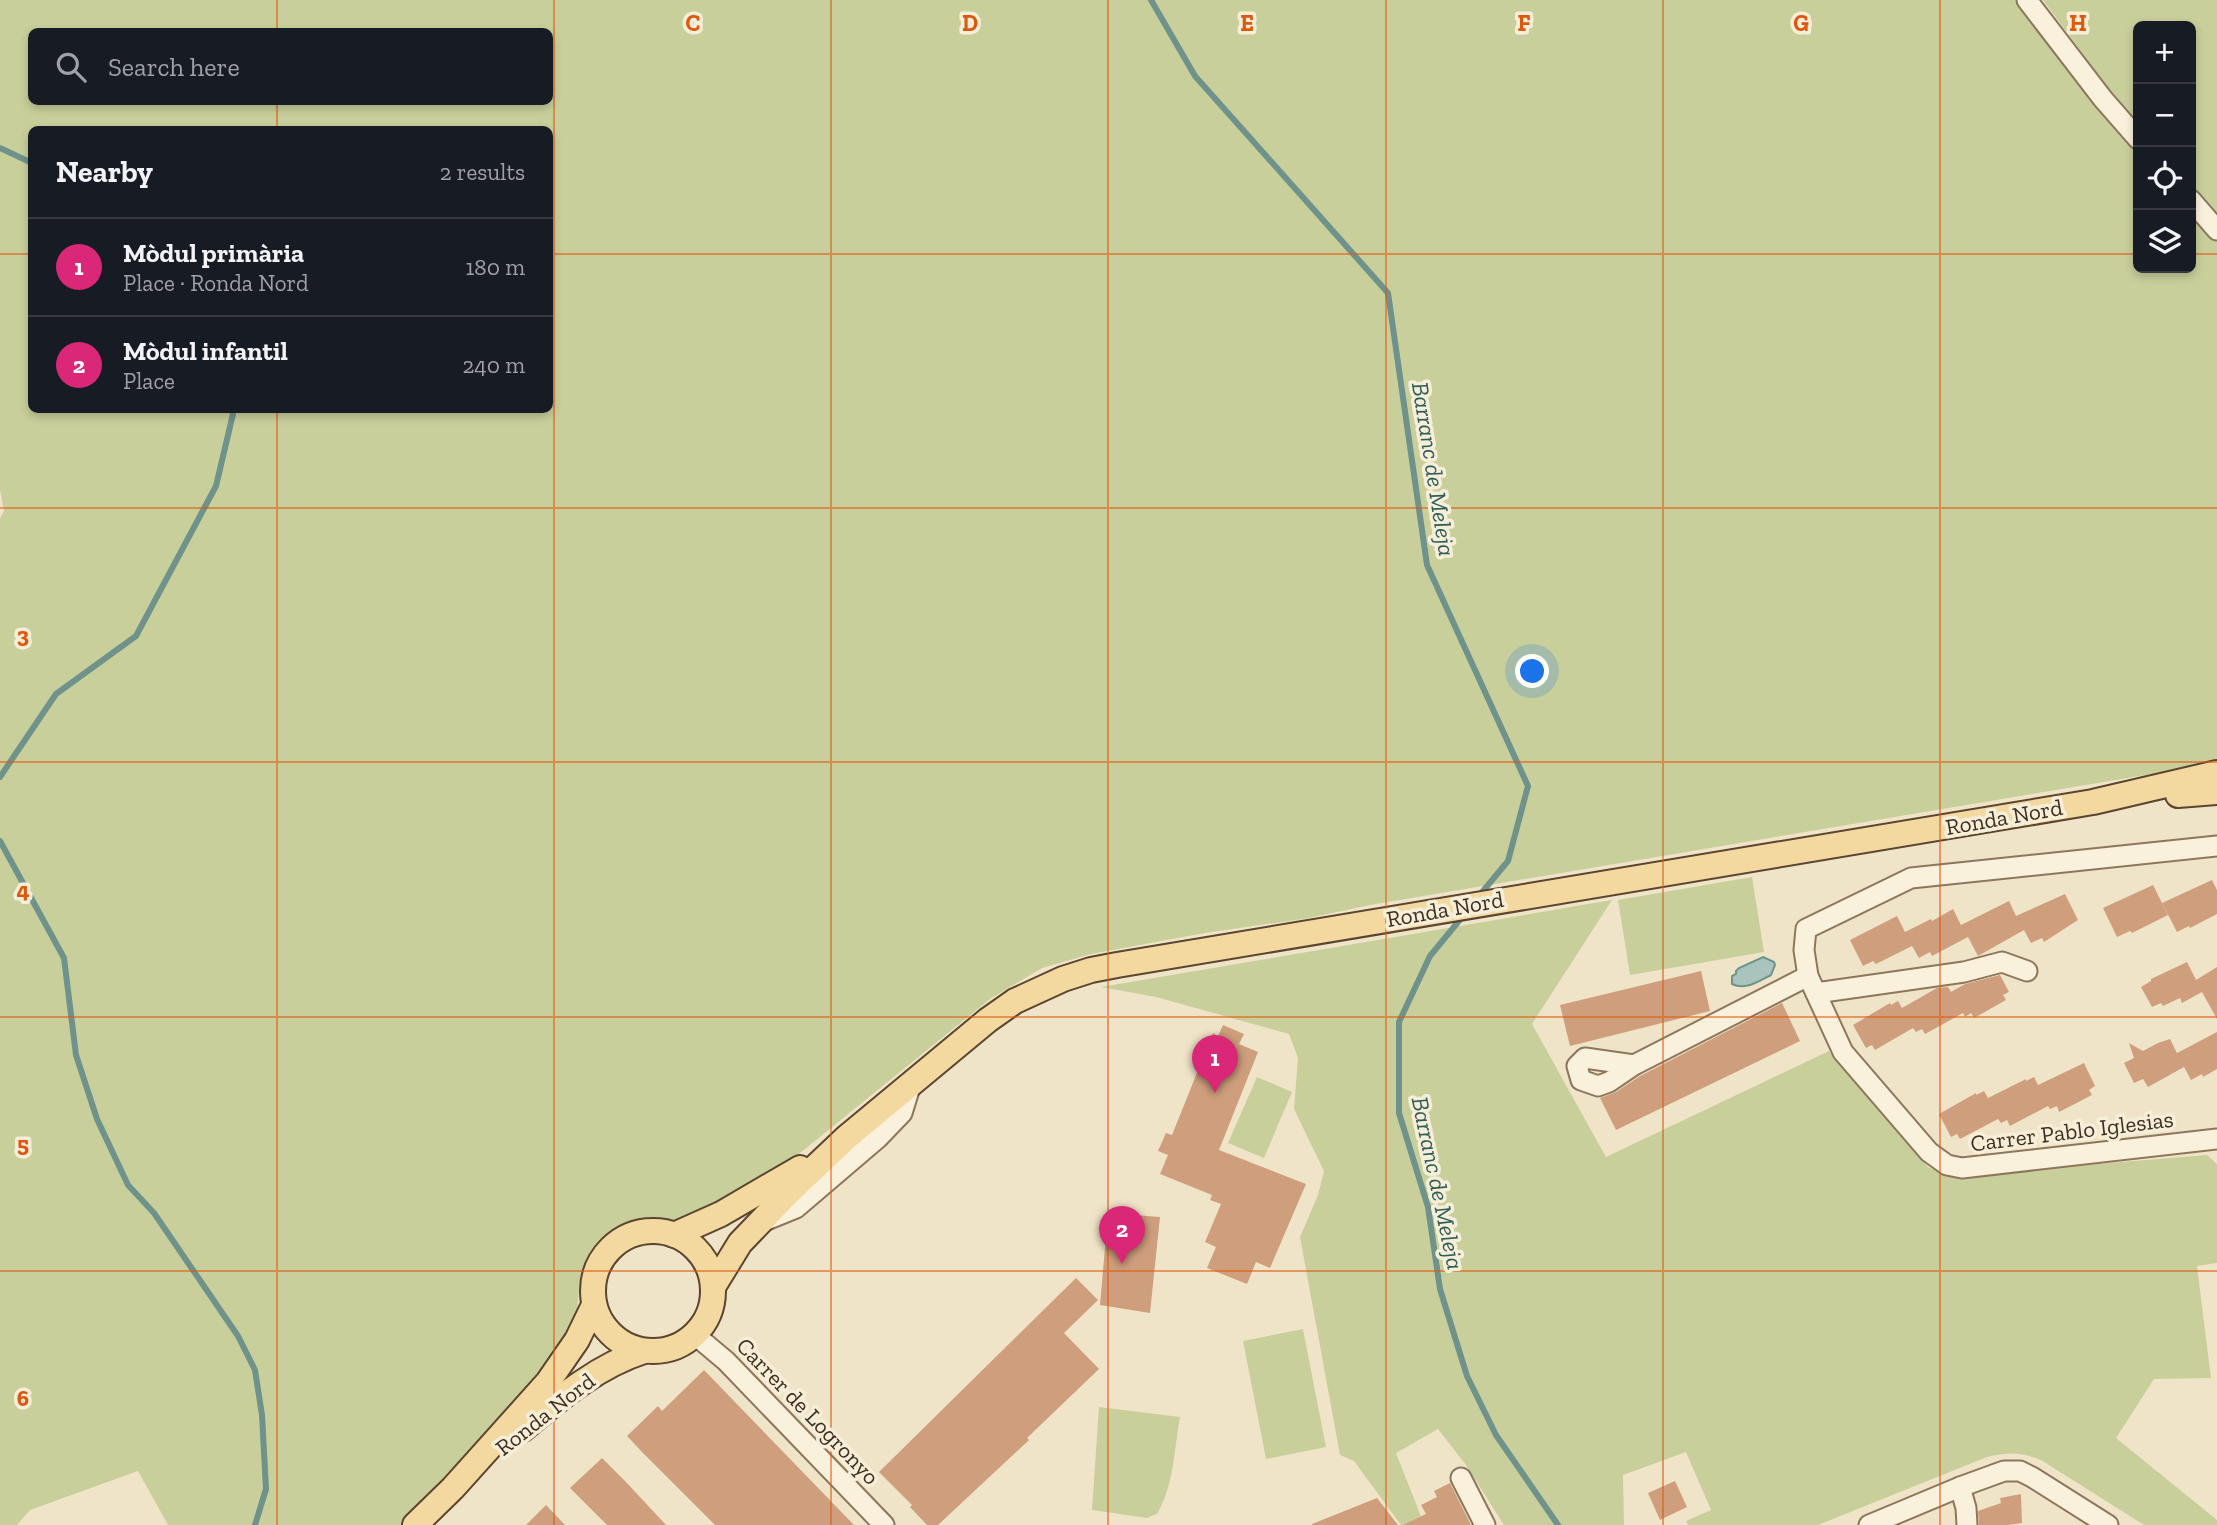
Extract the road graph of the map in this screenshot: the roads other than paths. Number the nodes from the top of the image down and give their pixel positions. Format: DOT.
graph roads {
  1 [pos="2027,0"];
  2 [pos="2133,133"];
  3 [pos="2196,206"];
  4 [pos="2217,230"];
  5 [pos="2217,774"];
  6 [pos="2217,792"];
  7 [pos="2093,802"];
  8 [pos="2217,846"];
  9 [pos="2027,971"];
  10 [pos="1812,985"];
  11 [pos="1634,1065"];
  12 [pos="911,1084"];
  13 [pos="847,1137"];
  14 [pos="2217,1139"];
  15 [pos="757,1225"];
  16 [pos="674,1235"];
  17 [pos="713,1287"];
  18 [pos="594,1306"];
  19 [pos="695,1335"];
  20 [pos="644,1351"];
  21 [pos="1461,1478"];
  22 [pos="1960,1487"];
  23 [pos="453,1488"];
  24 [pos="415,1525"];
  25 [pos="884,1525"];
  26 [pos="1485,1525"];
  27 [pos="1869,1525"];
  28 [pos="1967,1525"];
  29 [pos="2108,1525"];
  1 -- 2 [label="street"];
  3 -- 4 [label="street"];
  5 -- 7 [label="main road, Ronda Nord"];
  6 -- 7 [label="main road, Ronda Nord"];
  7 -- 12 [label="main road, Ronda Nord"];
  8 -- 10 [label="street, Carrer Pablo Iglesias"];
  9 -- 10 [label="street"];
  10 -- 11 [label="street"];
  10 -- 14 [label="street, Carrer Pablo Iglesias"];
  12 -- 13 [label="main road, Ronda Nord"];
  12 -- 15 [label="street"];
  13 -- 15 [label="main road, Ronda Nord"];
  13 -- 16 [label="main road, Ronda Nord"];
  15 -- 17 [label="main road, Ronda Nord"];
  16 -- 17 [label="main road"];
  16 -- 18 [label="main road"];
  17 -- 19 [label="main road"];
  18 -- 20 [label="main road"];
  18 -- 23 [label="main road, Ronda Nord"];
  19 -- 20 [label="main road"];
  19 -- 25 [label="street, Carrer de Logronyo"];
  20 -- 23 [label="main road, Ronda Nord"];
  21 -- 26 [label="street"];
  22 -- 27 [label="street"];
  22 -- 28 [label="street"];
  22 -- 29 [label="street"];
  23 -- 24 [label="main road, Ronda Nord"];
}
